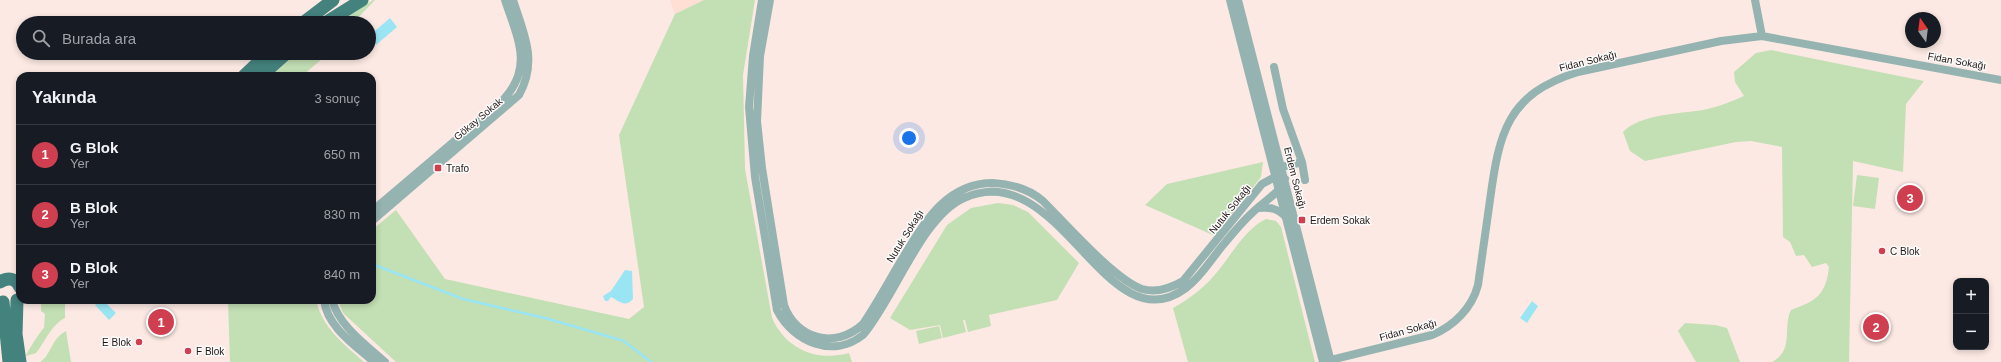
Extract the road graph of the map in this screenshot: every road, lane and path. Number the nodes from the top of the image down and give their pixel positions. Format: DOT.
graph roads {
  1 [pos="333,0"];
  2 [pos="362,0"];
  3 [pos="505,0"];
  4 [pos="513,0"];
  5 [pos="762,0"];
  6 [pos="770,0"];
  7 [pos="1230,0"];
  8 [pos="1238,0"];
  9 [pos="1755,0"];
  10 [pos="312,16"];
  11 [pos="336,16"];
  12 [pos="1762,36"];
  13 [pos="261,60"];
  14 [pos="279,60"];
  15 [pos="1274,66"];
  16 [pos="248,72"];
  17 [pos="265,72"];
  18 [pos="2001,80"];
  19 [pos="442,156"];
  20 [pos="1302,162"];
  21 [pos="1282,167"];
  22 [pos="1275,177"];
  23 [pos="1285,178"];
  24 [pos="1305,180"];
  25 [pos="1279,190"];
  26 [pos="376,208"];
  27 [pos="1257,208"];
  28 [pos="376,217"];
  29 [pos="1286,217"];
  30 [pos="16,300"];
  31 [pos="1,302"];
  32 [pos="18,304"];
  33 [pos="325,304"];
  34 [pos="334,304"];
  35 [pos="1328,361"];
  36 [pos="9,362"];
  37 [pos="20,362"];
  38 [pos="374,362"];
  39 [pos="386,362"];
  1 -- 10 [label="main road"];
  2 -- 11 [label="main road"];
  3 -- 19 [label="street, Gökay Sokak"];
  4 -- 19 [label="street, Gökay Sokak"];
  5 -- 27 [label="street, Nutuk Sokağı"];
  6 -- 22 [label="street, Nutuk Sokağı"];
  7 -- 22 [label="street, Erdem Sokağı"];
  8 -- 21 [label="street, Erdem Sokağı"];
  9 -- 12 [label="street"];
  12 -- 18 [label="street, Fidan Sokağı"];
  12 -- 35 [label="street, Fidan Sokağı"];
  13 -- 16 [label="main road"];
  14 -- 17 [label="main road"];
  15 -- 20 [label="street"];
  19 -- 26 [label="street, Gökay Sokak"];
  19 -- 28 [label="street, Gökay Sokak"];
  20 -- 21 [label="street"];
  20 -- 24 [label="street"];
  21 -- 23 [label="street, Erdem Sokağı"];
  22 -- 23 [label="street"];
  22 -- 25 [label="street, Erdem Sokağı"];
  23 -- 25 [label="street, Nutuk Sokağı"];
  23 -- 35 [label="street, Erdem Sokağı"];
  25 -- 27 [label="street, Nutuk Sokağı"];
  25 -- 29 [label="street, Erdem Sokağı"];
  27 -- 29 [label="street, Nutuk Sokağı"];
  29 -- 35 [label="street, Erdem Sokağı"];
  30 -- 31 [label="main road"];
  31 -- 36 [label="main road"];
  32 -- 37 [label="main road"];
  33 -- 38 [label="street"];
  34 -- 39 [label="street"];
}
